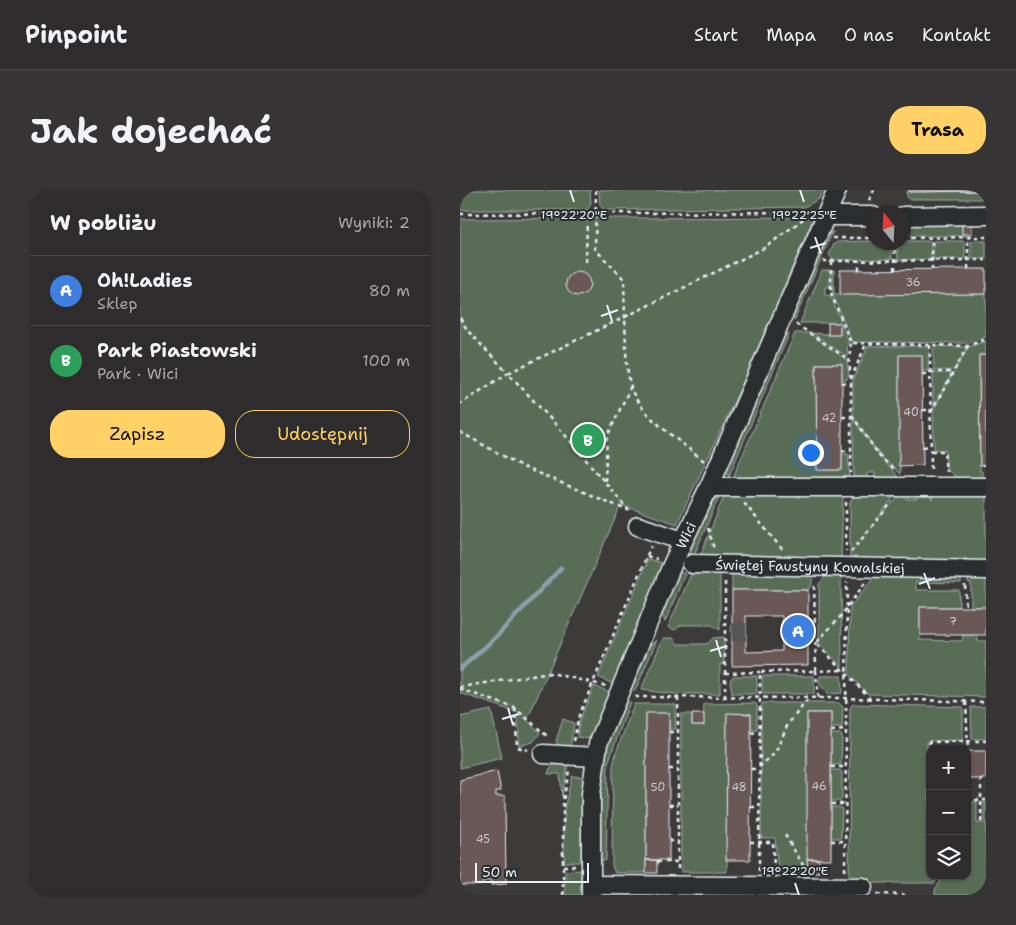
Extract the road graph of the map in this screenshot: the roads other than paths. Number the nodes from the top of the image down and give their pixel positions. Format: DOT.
graph roads {
  1 [pos="837,190"];
  2 [pos="866,210"];
  3 [pos="820,214"];
  4 [pos="986,215"];
  5 [pos="911,216"];
  6 [pos="708,487"];
  7 [pos="986,487"];
  8 [pos="637,520"];
  9 [pos="683,541"];
  10 [pos="692,564"];
  11 [pos="986,570"];
  12 [pos="543,754"];
  13 [pos="595,757"];
  14 [pos="591,890"];
  15 [pos="867,890"];
  1 -- 3 [label="street, Wici"];
  2 -- 3 [label="street"];
  3 -- 6 [label="street, Wici"];
  4 -- 5 [label="street"];
  6 -- 7 [label="street"];
  6 -- 9 [label="street, Wici"];
  8 -- 9 [label="street"];
  9 -- 13 [label="street, Wici"];
  10 -- 11 [label="street, Świętej Faustyny Kowalskiej"];
  12 -- 13 [label="street"];
  13 -- 14 [label="street, Wici"];
  14 -- 15 [label="street"];
}
